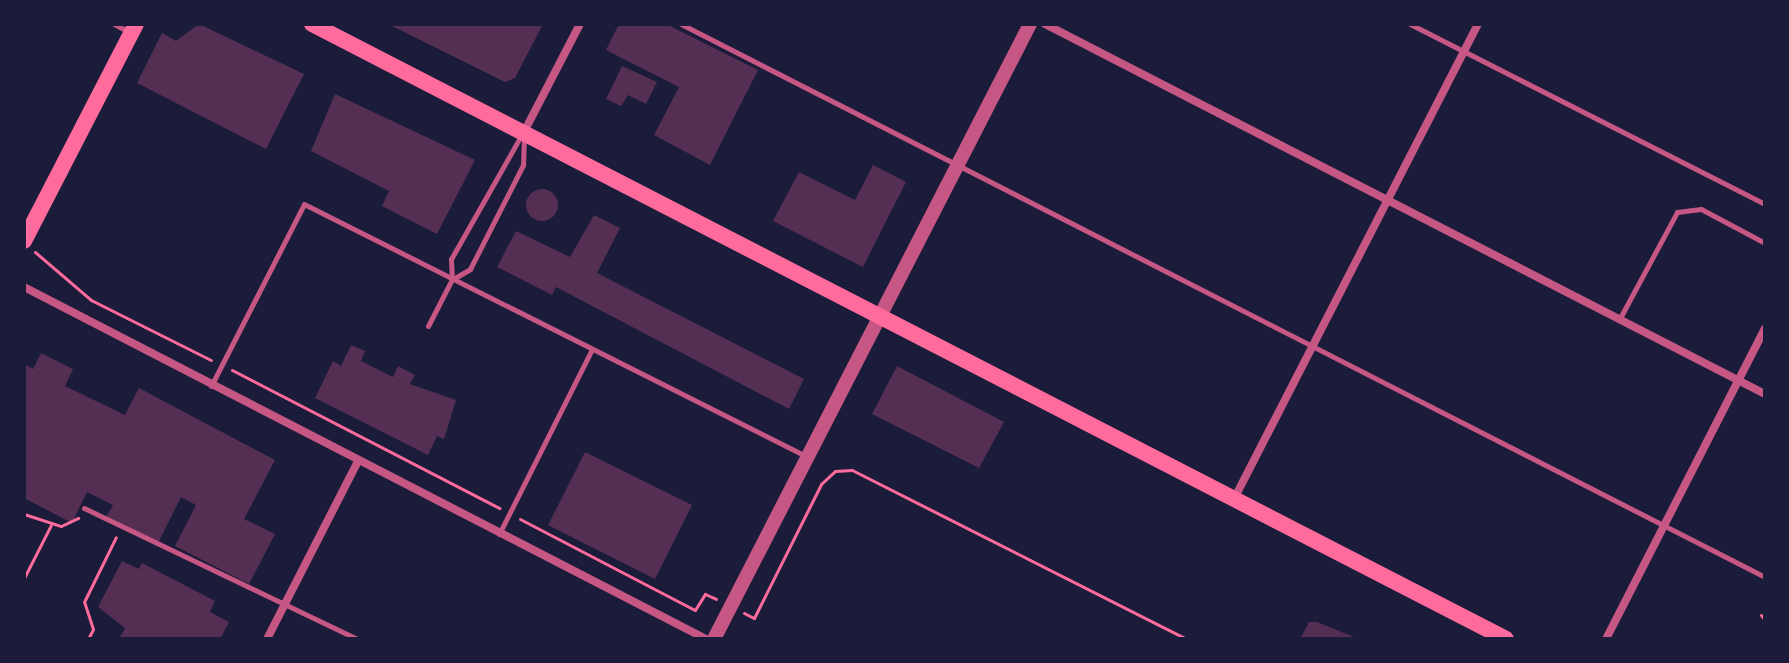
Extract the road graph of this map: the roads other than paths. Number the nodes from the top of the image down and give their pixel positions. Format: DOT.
graph roads {
  1 [pos="114,24"];
  2 [pos="312,24"];
  3 [pos="580,24"];
  4 [pos="681,24"];
  5 [pos="1030,24"];
  6 [pos="1045,24"];
  7 [pos="1410,24"];
  8 [pos="1478,24"];
  9 [pos="134,29"];
  10 [pos="1464,51"];
  11 [pos="524,132"];
  12 [pos="956,165"];
  13 [pos="1388,197"];
  14 [pos="1765,204"];
  15 [pos="1765,243"];
  16 [pos="24,244"];
  17 [pos="452,279"];
  18 [pos="24,287"];
  19 [pos="879,315"];
  20 [pos="1620,318"];
  21 [pos="428,326"];
  22 [pos="1765,328"];
  23 [pos="1312,346"];
  24 [pos="592,349"];
  25 [pos="1738,380"];
  26 [pos="210,386"];
  27 [pos="1765,394"];
  28 [pos="807,457"];
  29 [pos="358,461"];
  30 [pos="1234,499"];
  31 [pos="84,508"];
  32 [pos="1664,525"];
  33 [pos="499,534"];
  34 [pos="1765,577"];
  35 [pos="282,608"];
  36 [pos="267,639"];
  37 [pos="357,639"];
  38 [pos="706,639"];
  39 [pos="714,639"];
  40 [pos="1506,639"];
  41 [pos="1606,639"];
  1 -- 9 [label="lane"];
  2 -- 11 [label="main road"];
  3 -- 11 [label="street"];
  4 -- 12 [label="lane"];
  5 -- 12 [label="street"];
  6 -- 13 [label="street"];
  7 -- 10 [label="lane"];
  8 -- 10 [label="street"];
  9 -- 16 [label="main road"];
  10 -- 13 [label="street"];
  10 -- 14 [label="lane"];
  11 -- 17 [label="lane"];
  11 -- 17 [label="lane"];
  11 -- 19 [label="main road"];
  12 -- 19 [label="street"];
  12 -- 23 [label="lane"];
  13 -- 20 [label="street"];
  13 -- 23 [label="street"];
  15 -- 20 [label="lane"];
  17 -- 21 [label="lane"];
  17 -- 24 [label="lane"];
  17 -- 26 [label="lane"];
  18 -- 26 [label="street"];
  19 -- 28 [label="street"];
  19 -- 30 [label="main road"];
  20 -- 25 [label="street"];
  22 -- 25 [label="street"];
  23 -- 30 [label="street"];
  23 -- 32 [label="lane"];
  24 -- 28 [label="lane"];
  24 -- 33 [label="lane"];
  25 -- 27 [label="street"];
  25 -- 32 [label="street"];
  26 -- 29 [label="street"];
  28 -- 39 [label="street"];
  29 -- 33 [label="street"];
  29 -- 35 [label="street"];
  30 -- 40 [label="main road"];
  31 -- 35 [label="lane"];
  32 -- 34 [label="lane"];
  32 -- 41 [label="street"];
  33 -- 38 [label="street"];
  35 -- 36 [label="street"];
  35 -- 37 [label="lane"];
}
